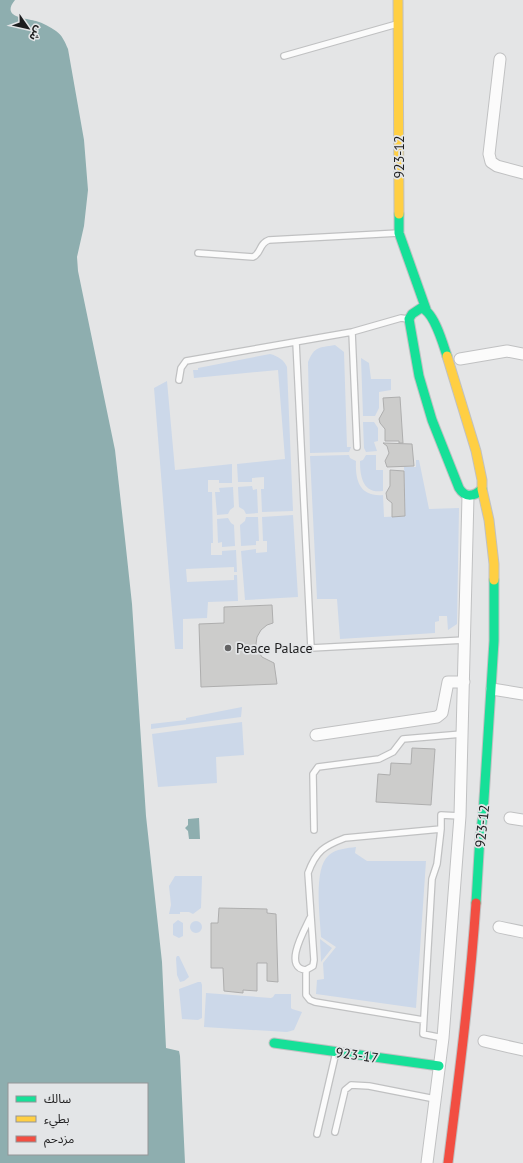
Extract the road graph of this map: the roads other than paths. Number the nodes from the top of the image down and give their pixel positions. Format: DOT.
graph roads {
  1 [pos="398,0"];
  2 [pos="399,24"];
  3 [pos="284,56"];
  4 [pos="500,59"];
  5 [pos="523,173"];
  6 [pos="399,233"];
  7 [pos="198,253"];
  8 [pos="426,309"];
  9 [pos="409,319"];
  10 [pos="352,332"];
  11 [pos="296,342"];
  12 [pos="523,354"];
  13 [pos="460,359"];
  14 [pos="179,380"];
  15 [pos="358,447"];
  16 [pos="482,489"];
  17 [pos="468,496"];
  18 [pos="465,640"];
  19 [pos="464,682"];
  20 [pos="492,689"];
  21 [pos="523,694"];
  22 [pos="462,734"];
  23 [pos="316,735"];
  24 [pos="460,816"];
  25 [pos="510,818"];
  26 [pos="523,820"];
  27 [pos="441,829"];
  28 [pos="314,830"];
  29 [pos="311,918"];
  30 [pos="499,927"];
  31 [pos="523,932"];
  32 [pos="306,970"];
  33 [pos="424,1020"];
  34 [pos="443,1038"];
  35 [pos="484,1041"];
  36 [pos="274,1043"];
  37 [pos="523,1050"];
  38 [pos="336,1052"];
  39 [pos="439,1066"];
  40 [pos="435,1099"];
  41 [pos="335,1132"];
  42 [pos="316,1134"];
  43 [pos="427,1163"];
  44 [pos="448,1163"];
  1 -- 2 [label="street, 923-12"];
  2 -- 3 [label="lane"];
  2 -- 6 [label="street, 923-12"];
  4 -- 5 [label="street"];
  6 -- 7 [label="lane"];
  6 -- 8 [label="street, 923-12"];
  8 -- 9 [label="street"];
  8 -- 16 [label="street, 923-12"];
  9 -- 10 [label="lane"];
  9 -- 17 [label="street"];
  10 -- 11 [label="lane"];
  10 -- 15 [label="lane"];
  11 -- 14 [label="lane"];
  11 -- 18 [label="lane"];
  12 -- 13 [label="street"];
  16 -- 17 [label="street"];
  16 -- 20 [label="street, 923-12"];
  17 -- 18 [label="street, 923-12"];
  18 -- 19 [label="street, 923-12"];
  19 -- 22 [label="street, 923-12"];
  19 -- 23 [label="street"];
  20 -- 21 [label="street"];
  20 -- 44 [label="street, 923-12"];
  22 -- 24 [label="street, 923-12"];
  22 -- 28 [label="lane"];
  24 -- 27 [label="lane"];
  24 -- 34 [label="street, 923-12"];
  25 -- 26 [label="street"];
  27 -- 29 [label="lane"];
  27 -- 33 [label="lane"];
  29 -- 32 [label="lane"];
  29 -- 32 [label="lane"];
  30 -- 31 [label="street"];
  32 -- 33 [label="lane"];
  33 -- 34 [label="lane"];
  34 -- 39 [label="street, 923-12"];
  35 -- 37 [label="street"];
  36 -- 38 [label="street, 923-17"];
  38 -- 39 [label="street, 923-17"];
  38 -- 42 [label="lane"];
  39 -- 40 [label="street, 923-12"];
  40 -- 41 [label="lane"];
  40 -- 43 [label="street, 923-12"];
}
